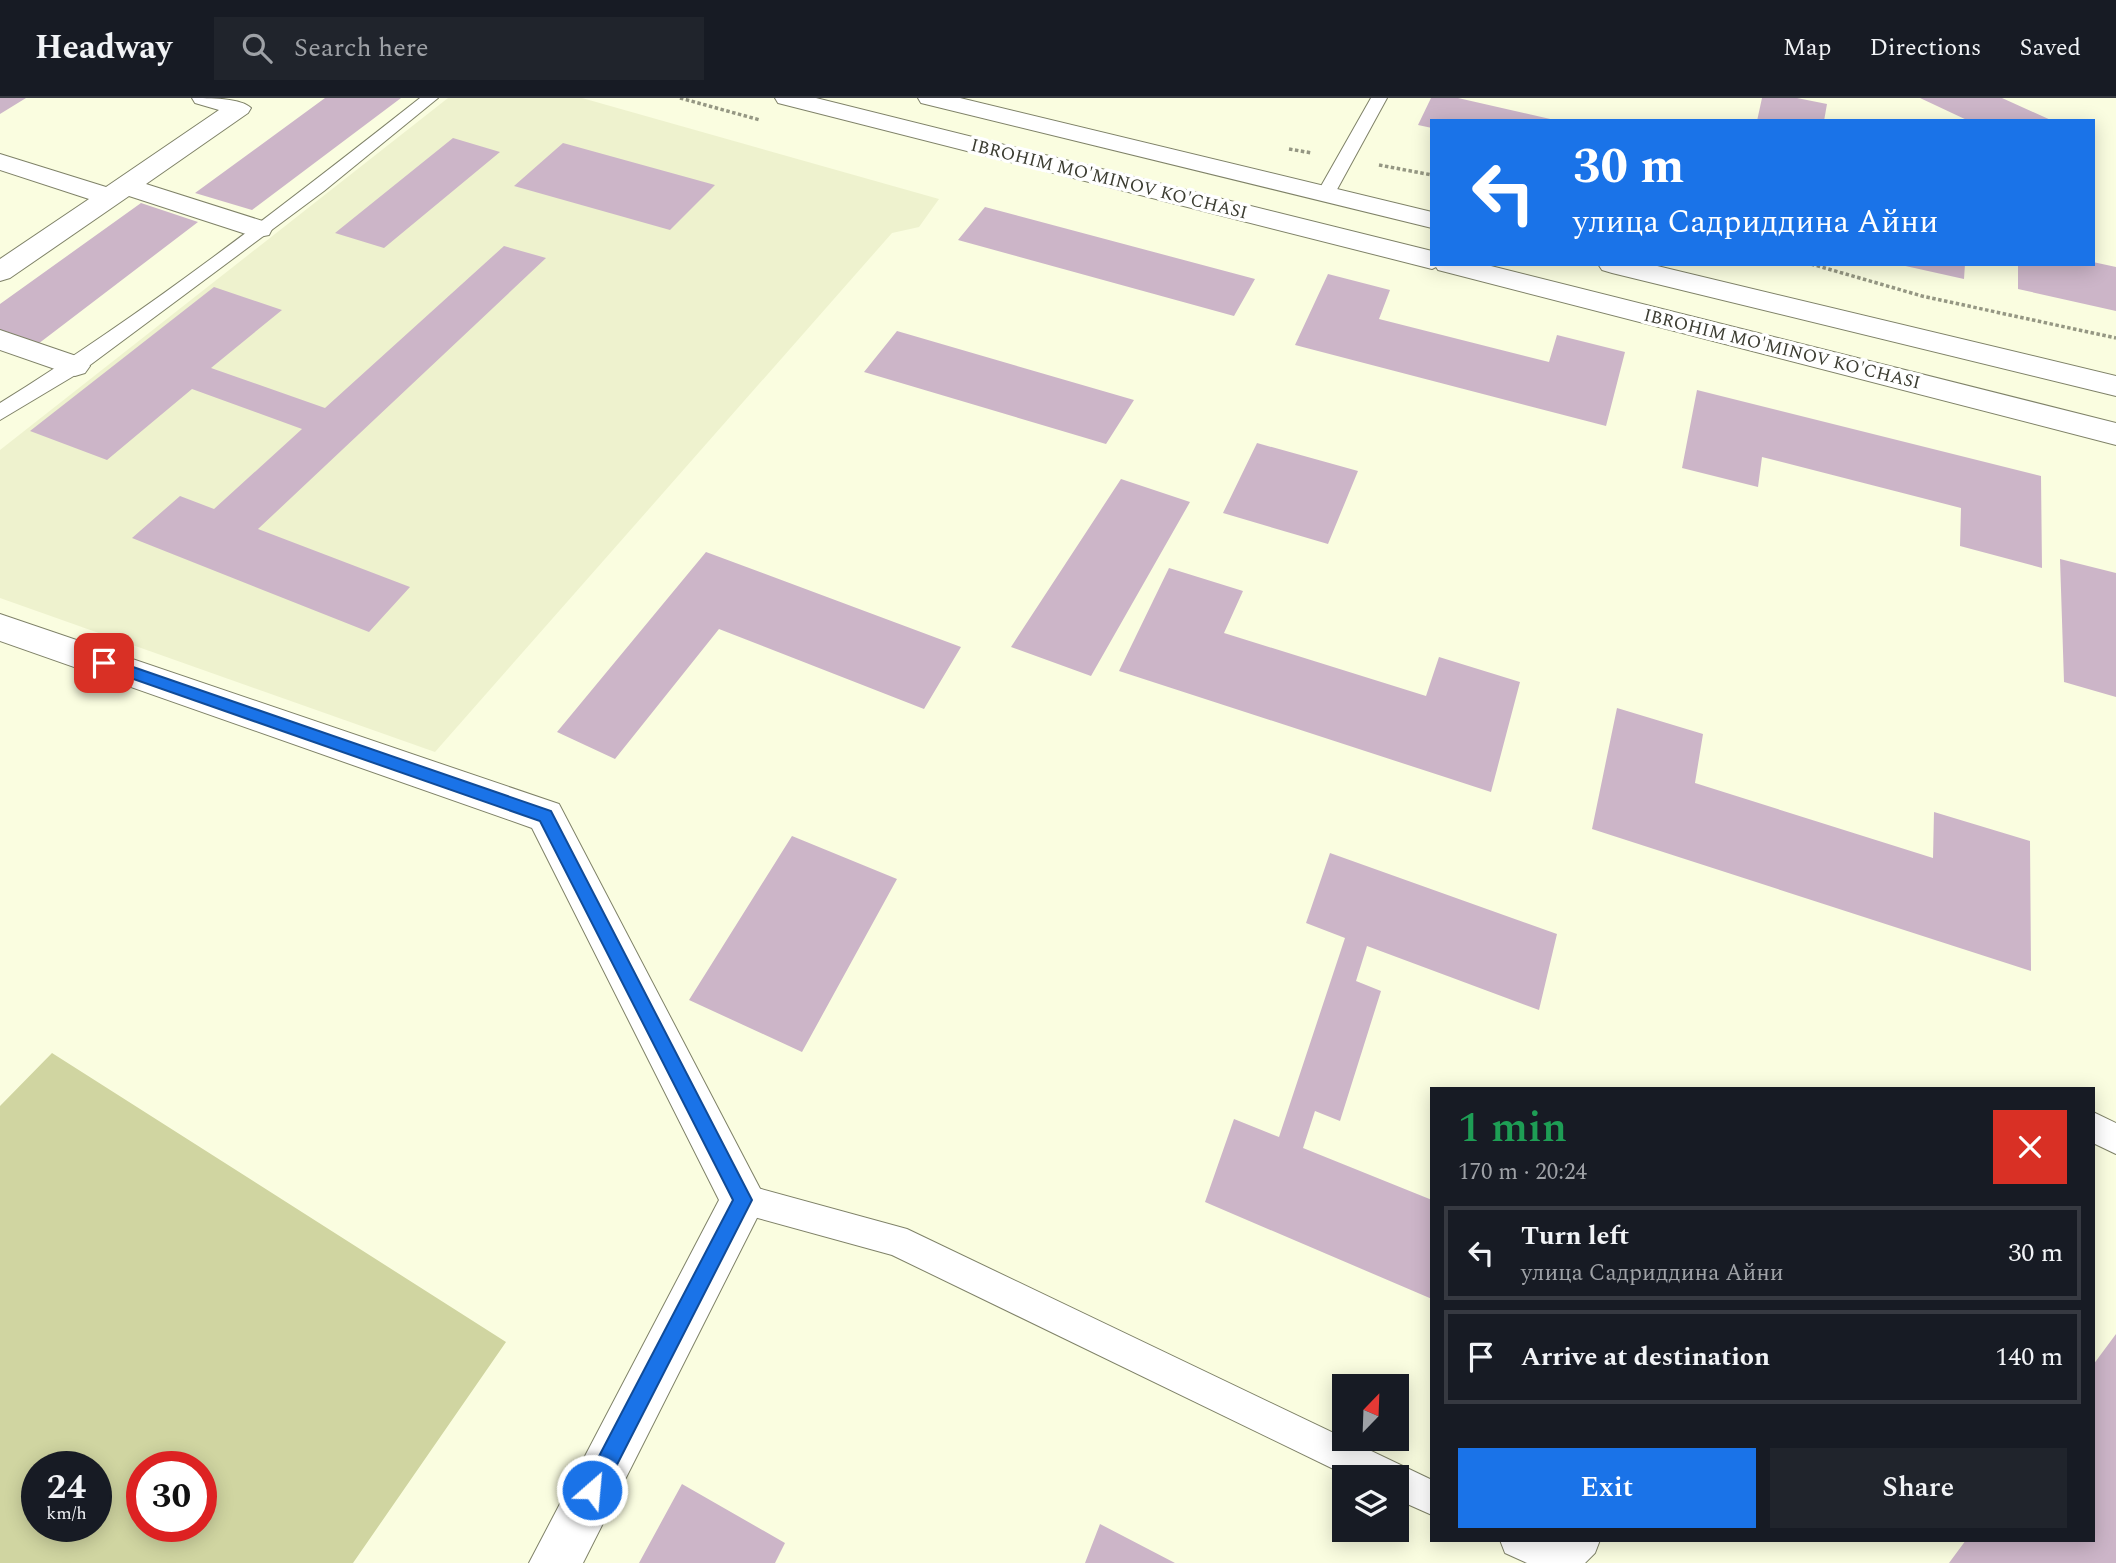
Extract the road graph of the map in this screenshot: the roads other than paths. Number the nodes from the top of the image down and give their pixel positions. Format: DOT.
graph roads {
  1 [pos="204,98"];
  2 [pos="430,98"];
  3 [pos="787,98"];
  4 [pos="930,98"];
  5 [pos="1379,98"];
  6 [pos="0,162"];
  7 [pos="117,191"];
  8 [pos="1325,195"];
  9 [pos="1430,220"];
  10 [pos="259,229"];
  11 [pos="1430,259"];
  12 [pos="1456,266"];
  13 [pos="1620,266"];
  14 [pos="0,272"];
  15 [pos="0,340"];
  16 [pos="75,366"];
  17 [pos="2116,386"];
  18 [pos="0,413"];
  19 [pos="2116,434"];
  20 [pos="0,627"];
  21 [pos="2095,1129"];
  22 [pos="2116,1139"];
  23 [pos="743,1200"];
  24 [pos="1363,1465"];
  25 [pos="1409,1487"];
  26 [pos="1430,1497"];
  27 [pos="1522,1542"];
  28 [pos="1581,1542"];
  29 [pos="555,1563"];
  1 -- 7 [label="main road"];
  2 -- 10 [label="lane"];
  3 -- 11 [label="main road, IBROHIM MO'MINOV KO'CHASI"];
  4 -- 8 [label="main road, IBROHIM MO'MINOV KO'CHASI"];
  5 -- 8 [label="lane"];
  6 -- 7 [label="main road"];
  7 -- 10 [label="main road"];
  7 -- 14 [label="main road"];
  8 -- 9 [label="main road, IBROHIM MO'MINOV KO'CHASI"];
  10 -- 16 [label="lane"];
  12 -- 19 [label="main road, IBROHIM MO'MINOV KO'CHASI"];
  13 -- 17 [label="main road, IBROHIM MO'MINOV KO'CHASI"];
  15 -- 16 [label="main road"];
  16 -- 18 [label="lane"];
  20 -- 23 [label="main road"];
  21 -- 22 [label="lane"];
  23 -- 24 [label="lane"];
  23 -- 29 [label="main road"];
  25 -- 26 [label="lane"];
  27 -- 28 [label="lane"];
}
